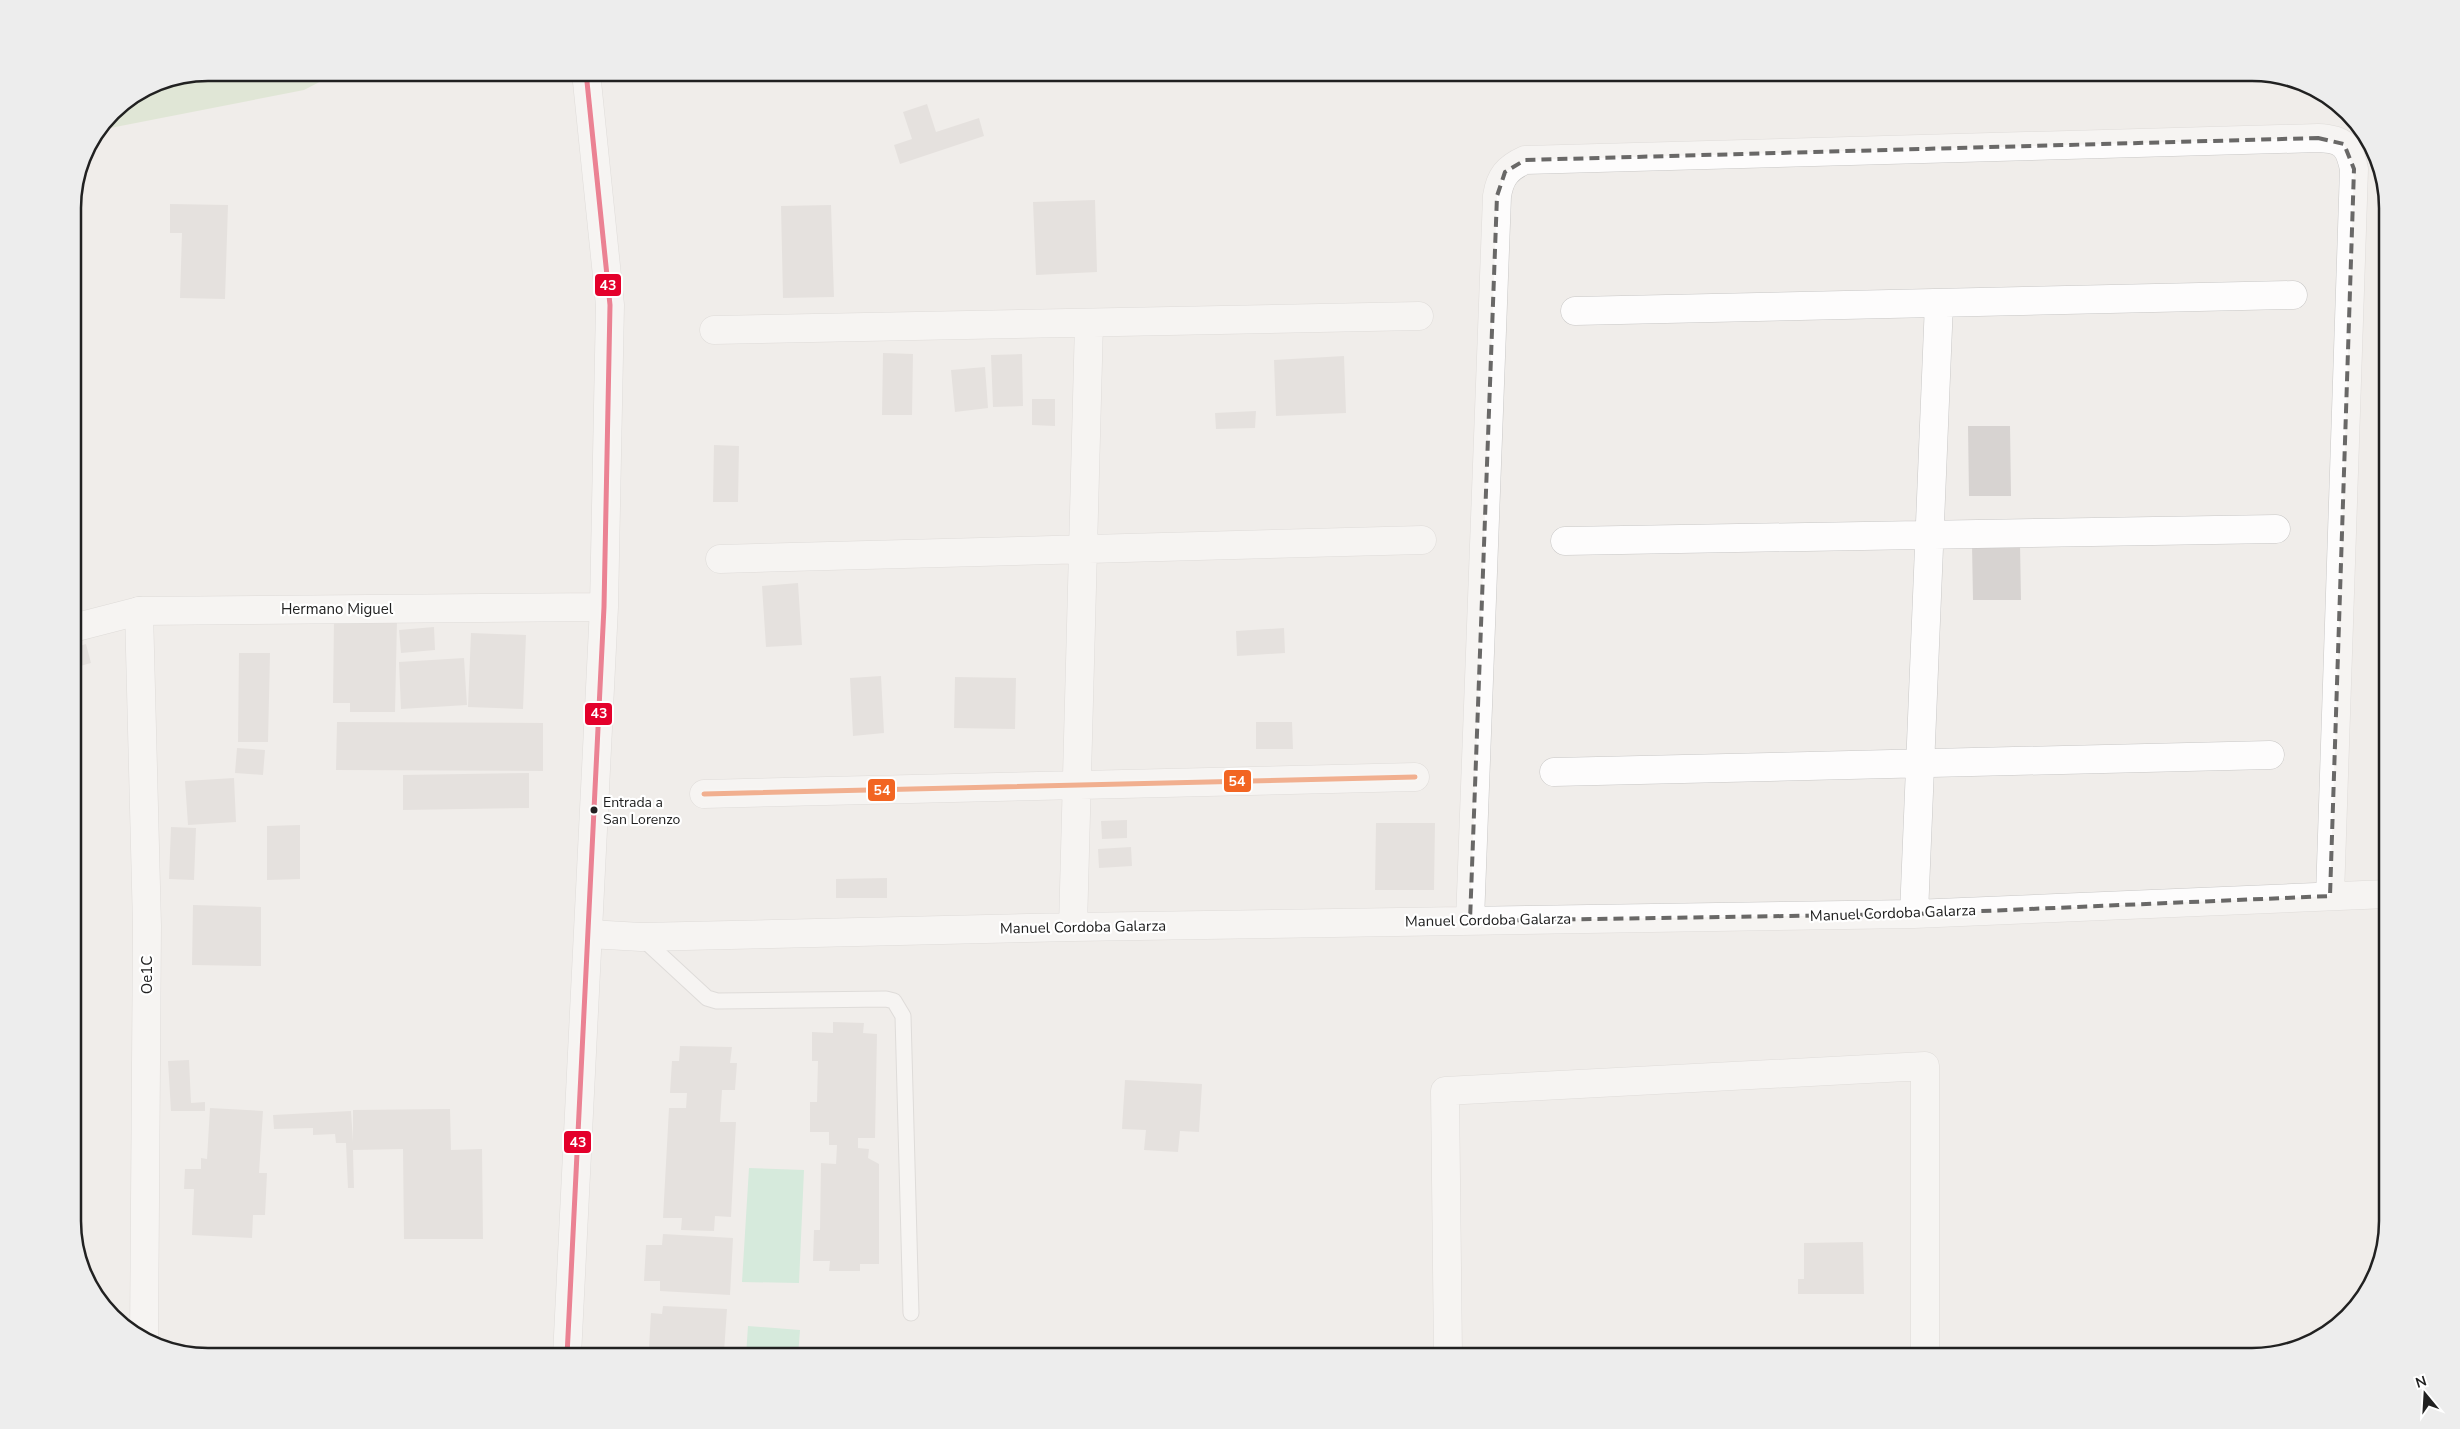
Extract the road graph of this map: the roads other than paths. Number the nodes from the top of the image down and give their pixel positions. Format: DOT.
graph roads {
  1 [pos="587,82"];
  2 [pos="2293,295"];
  3 [pos="1939,303"];
  4 [pos="1575,311"];
  5 [pos="1419,316"];
  6 [pos="1089,323"];
  7 [pos="714,330"];
  8 [pos="2276,529"];
  9 [pos="1929,534"];
  10 [pos="1422,540"];
  11 [pos="1566,541"];
  12 [pos="1083,549"];
  13 [pos="720,559"];
  14 [pos="604,607"];
  15 [pos="139,611"];
  16 [pos="82,626"];
  17 [pos="2270,755"];
  18 [pos="1920,763"];
  19 [pos="1554,772"];
  20 [pos="1415,778"];
  21 [pos="1077,785"];
  22 [pos="704,794"];
  23 [pos="2379,894"];
  24 [pos="2330,896"];
  25 [pos="1914,914"];
  26 [pos="1470,920"];
  27 [pos="1073,927"];
  28 [pos="589,934"];
  29 [pos="641,937"];
  30 [pos="911,1313"];
  31 [pos="144,1330"];
  32 [pos="567,1348"];
  33 [pos="1448,1348"];
  34 [pos="1925,1348"];
  1 -- 14 [label="street"];
  2 -- 3 [label="street"];
  3 -- 4 [label="street"];
  3 -- 9 [label="street"];
  5 -- 6 [label="street"];
  6 -- 7 [label="street"];
  6 -- 12 [label="street"];
  8 -- 9 [label="street"];
  9 -- 11 [label="street"];
  9 -- 18 [label="street"];
  10 -- 12 [label="street"];
  12 -- 13 [label="street"];
  12 -- 21 [label="street"];
  14 -- 15 [label="street, Hermano Miguel"];
  14 -- 28 [label="street"];
  15 -- 16 [label="street, Hermano Miguel"];
  15 -- 31 [label="street, Oe1C"];
  17 -- 18 [label="street"];
  18 -- 19 [label="street"];
  18 -- 25 [label="street"];
  20 -- 21 [label="street"];
  21 -- 22 [label="street"];
  21 -- 27 [label="street"];
  23 -- 24 [label="street, Manuel Cordoba Galarza"];
  24 -- 25 [label="street, Manuel Cordoba Galarza"];
  24 -- 26 [label="street"];
  25 -- 26 [label="street, Manuel Cordoba Galarza"];
  26 -- 27 [label="street, Manuel Cordoba Galarza"];
  27 -- 29 [label="street, Manuel Cordoba Galarza"];
  28 -- 29 [label="street, Manuel Cordoba Galarza"];
  28 -- 32 [label="street"];
  29 -- 30 [label="lane"];
  33 -- 34 [label="street"];
}
